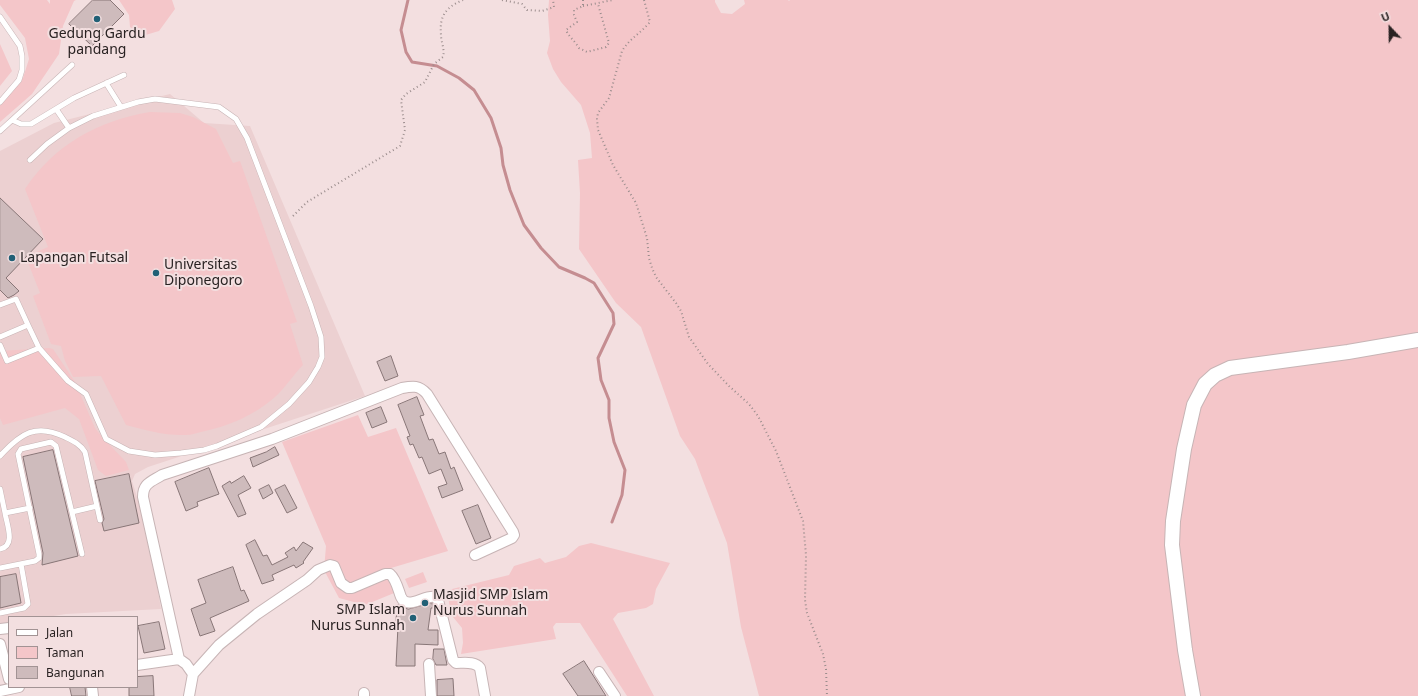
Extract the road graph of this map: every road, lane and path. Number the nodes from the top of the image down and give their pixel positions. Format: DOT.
graph roads {
  1 [pos="463,0"];
  2 [pos="502,0"];
  3 [pos="553,0"];
  4 [pos="582,0"];
  5 [pos="613,0"];
  6 [pos="644,0"];
  7 [pos="598,4"];
  8 [pos="583,6"];
  9 [pos="0,17"];
  10 [pos="72,65"];
  11 [pos="124,75"];
  12 [pos="106,83"];
  13 [pos="0,102"];
  14 [pos="121,107"];
  15 [pos="56,109"];
  16 [pos="12,120"];
  17 [pos="69,128"];
  18 [pos="0,131"];
  19 [pos="30,160"];
  20 [pos="292,216"];
  21 [pos="0,305"];
  22 [pos="28,326"];
  23 [pos="0,337"];
  24 [pos="1418,340"];
  25 [pos="0,346"];
  26 [pos="39,348"];
  27 [pos="0,456"];
  28 [pos="0,488"];
  29 [pos="97,506"];
  30 [pos="30,508"];
  31 [pos="72,512"];
  32 [pos="5,513"];
  33 [pos="100,520"];
  34 [pos="0,549"];
  35 [pos="82,554"];
  36 [pos="475,555"];
  37 [pos="21,564"];
  38 [pos="0,568"];
  39 [pos="0,613"];
  40 [pos="0,644"];
  41 [pos="179,659"];
  42 [pos="429,664"];
  43 [pos="138,665"];
  44 [pos="8,671"];
  45 [pos="599,672"];
  46 [pos="193,674"];
  47 [pos="189,696"];
  48 [pos="431,696"];
  49 [pos="485,696"];
  50 [pos="615,696"];
  51 [pos="827,696"];
  52 [pos="1193,696"];
  1 -- 20 [label="path"];
  2 -- 3 [label="path"];
  4 -- 8 [label="path"];
  5 -- 7 [label="path"];
  6 -- 51 [label="path"];
  7 -- 8 [label="path"];
  7 -- 8 [label="path"];
  9 -- 13 [label="lane"];
  10 -- 16 [label="lane"];
  11 -- 12 [label="lane"];
  12 -- 14 [label="lane"];
  12 -- 15 [label="lane"];
  14 -- 17 [label="lane"];
  14 -- 26 [label="lane"];
  15 -- 16 [label="lane"];
  15 -- 17 [label="lane"];
  16 -- 18 [label="lane"];
  17 -- 19 [label="lane"];
  21 -- 22 [label="lane"];
  22 -- 23 [label="lane"];
  22 -- 26 [label="lane"];
  24 -- 52 [label="main road"];
  25 -- 26 [label="lane"];
  27 -- 29 [label="lane"];
  28 -- 32 [label="lane"];
  29 -- 31 [label="lane"];
  29 -- 33 [label="lane"];
  30 -- 31 [label="lane"];
  30 -- 32 [label="lane"];
  30 -- 37 [label="lane"];
  31 -- 35 [label="lane"];
  32 -- 34 [label="lane"];
  36 -- 41 [label="street"];
  37 -- 38 [label="lane"];
  37 -- 39 [label="lane"];
  40 -- 44 [label="street"];
  41 -- 43 [label="street"];
  41 -- 46 [label="street"];
  42 -- 48 [label="street"];
  45 -- 50 [label="street"];
  46 -- 47 [label="street"];
  46 -- 49 [label="street"];
}
